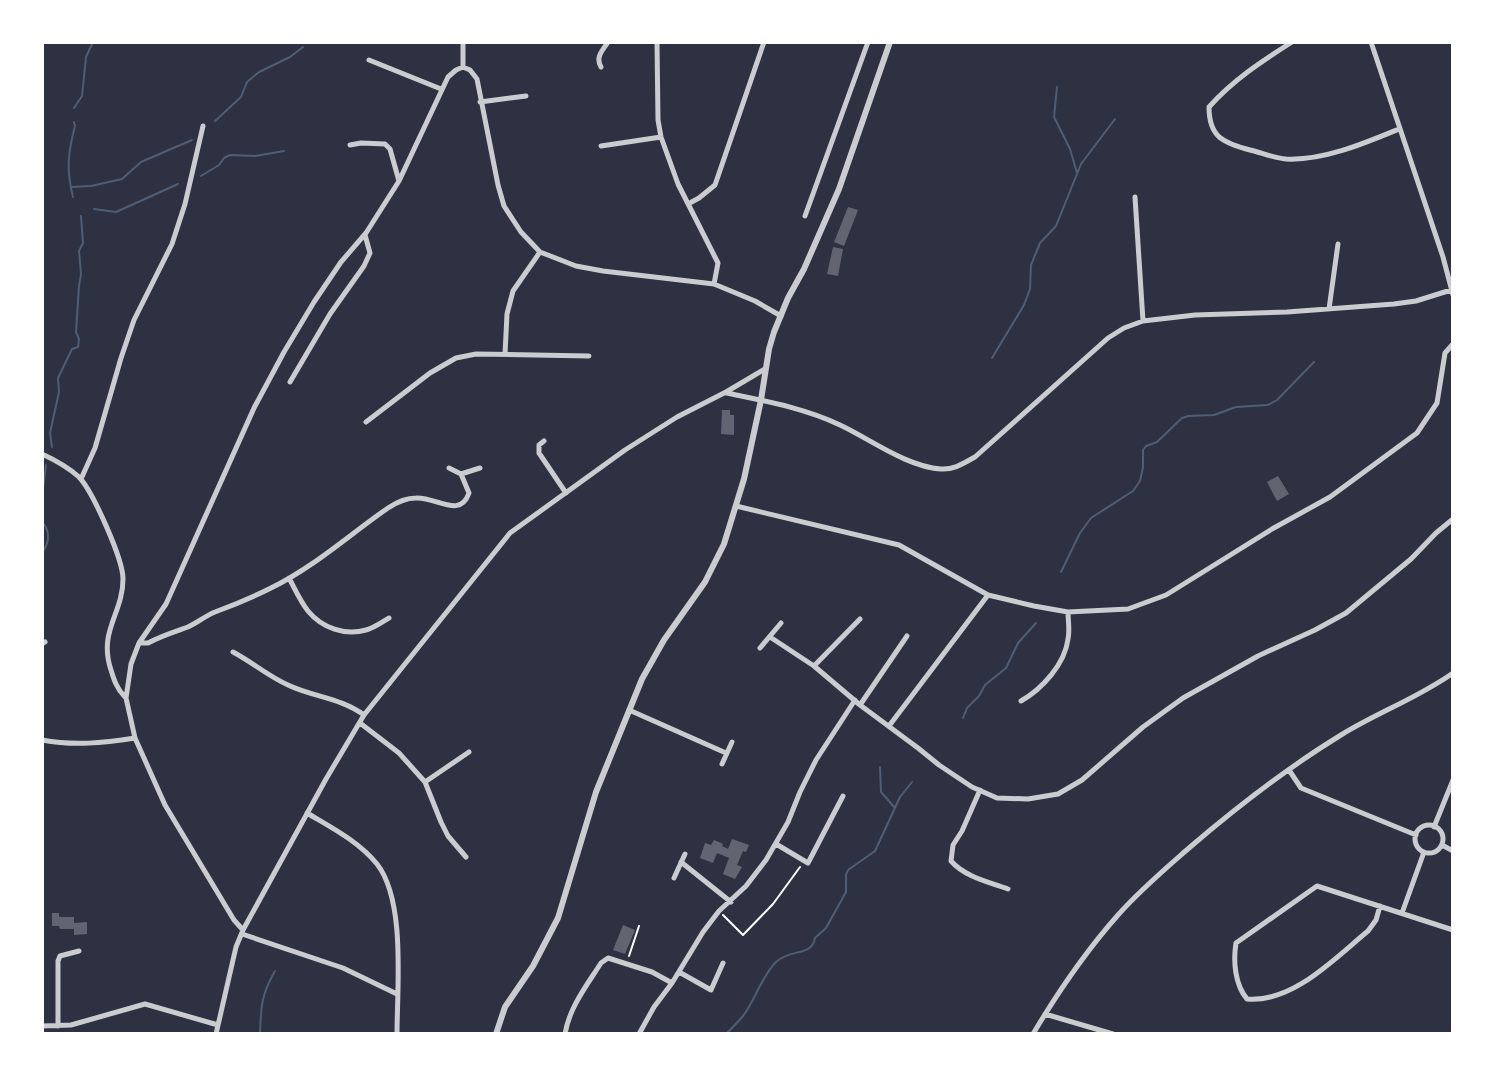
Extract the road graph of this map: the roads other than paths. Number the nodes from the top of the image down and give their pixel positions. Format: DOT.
graph roads {
  1 [pos="463,42"];
  2 [pos="608,42"];
  3 [pos="764,42"];
  4 [pos="868,42"];
  5 [pos="890,42"];
  6 [pos="1292,42"];
  7 [pos="1371,42"];
  8 [pos="655,43"];
  9 [pos="369,60"];
  10 [pos="463,67"];
  11 [pos="601,67"];
  12 [pos="441,89"];
  13 [pos="526,96"];
  14 [pos="480,102"];
  15 [pos="203,126"];
  16 [pos="1399,129"];
  17 [pos="661,137"];
  18 [pos="350,145"];
  19 [pos="601,146"];
  20 [pos="399,181"];
  21 [pos="1135,197"];
  22 [pos="688,204"];
  23 [pos="805,216"];
  24 [pos="365,234"];
  25 [pos="1338,244"];
  26 [pos="540,252"];
  27 [pos="1453,253"];
  28 [pos="1443,257"];
  29 [pos="714,284"];
  30 [pos="1452,292"];
  31 [pos="1329,309"];
  32 [pos="781,316"];
  33 [pos="1143,321"];
  34 [pos="1453,344"];
  35 [pos="505,354"];
  36 [pos="589,356"];
  37 [pos="766,368"];
  38 [pos="290,382"];
  39 [pos="726,392"];
  40 [pos="761,400"];
  41 [pos="366,422"];
  42 [pos="544,441"];
  43 [pos="42,454"];
  44 [pos="449,468"];
  45 [pos="480,468"];
  46 [pos="461,474"];
  47 [pos="81,479"];
  48 [pos="566,493"];
  49 [pos="736,506"];
  50 [pos="1453,519"];
  51 [pos="289,578"];
  52 [pos="988,595"];
  53 [pos="1068,612"];
  54 [pos="389,618"];
  55 [pos="860,619"];
  56 [pos="781,623"];
  57 [pos="907,636"];
  58 [pos="770,637"];
  59 [pos="139,643"];
  60 [pos="243,647"];
  61 [pos="760,648"];
  62 [pos="814,666"];
  63 [pos="1453,673"];
  64 [pos="126,698"];
  65 [pos="1021,701"];
  66 [pos="858,702"];
  67 [pos="629,710"];
  68 [pos="364,715"];
  69 [pos="359,723"];
  70 [pos="889,726"];
  71 [pos="135,738"];
  72 [pos="42,740"];
  73 [pos="732,742"];
  74 [pos="469,752"];
  75 [pos="726,753"];
  76 [pos="462,757"];
  77 [pos="469,763"];
  78 [pos="722,764"];
  79 [pos="1289,770"];
  80 [pos="1453,780"];
  81 [pos="425,782"];
  82 [pos="980,790"];
  83 [pos="843,796"];
  84 [pos="307,813"];
  85 [pos="1434,827"];
  86 [pos="1416,835"];
  87 [pos="776,844"];
  88 [pos="1442,845"];
  89 [pos="1453,851"];
  90 [pos="1424,852"];
  91 [pos="685,854"];
  92 [pos="466,857"];
  93 [pos="681,862"];
  94 [pos="674,878"];
  95 [pos="1008,889"];
  96 [pos="731,902"];
  97 [pos="1380,906"];
  98 [pos="1402,913"];
  99 [pos="1453,930"];
  100 [pos="242,932"];
  101 [pos="79,951"];
  102 [pos="723,963"];
  103 [pos="679,972"];
  104 [pos="672,983"];
  105 [pos="397,994"];
  106 [pos="1045,1014"];
  107 [pos="218,1025"];
  108 [pos="42,1026"];
  109 [pos="58,1026"];
  110 [pos="216,1034"];
  111 [pos="397,1034"];
  112 [pos="496,1034"];
  113 [pos="565,1034"];
  114 [pos="639,1034"];
  115 [pos="1033,1034"];
  116 [pos="1113,1034"];
  1 -- 10 [label="street"];
  2 -- 11 [label="street"];
  3 -- 22 [label="street"];
  4 -- 23 [label="street"];
  5 -- 32 [label="street"];
  6 -- 16 [label="street"];
  7 -- 16 [label="street"];
  8 -- 17 [label="street"];
  9 -- 12 [label="street"];
  10 -- 12 [label="street"];
  10 -- 14 [label="street"];
  12 -- 20 [label="street"];
  13 -- 14 [label="street"];
  14 -- 26 [label="street"];
  15 -- 47 [label="street"];
  16 -- 28 [label="street"];
  17 -- 19 [label="street"];
  17 -- 22 [label="street"];
  18 -- 20 [label="street"];
  20 -- 24 [label="street"];
  21 -- 33 [label="street"];
  22 -- 29 [label="street"];
  24 -- 38 [label="street"];
  24 -- 59 [label="street"];
  25 -- 31 [label="street"];
  26 -- 29 [label="street"];
  26 -- 35 [label="street"];
  27 -- 28 [label="street"];
  28 -- 30 [label="street"];
  29 -- 32 [label="street"];
  30 -- 31 [label="street"];
  31 -- 33 [label="street"];
  32 -- 37 [label="street"];
  33 -- 40 [label="street"];
  34 -- 53 [label="street"];
  35 -- 36 [label="street"];
  35 -- 41 [label="street"];
  37 -- 39 [label="street"];
  37 -- 40 [label="street"];
  39 -- 40 [label="street"];
  39 -- 48 [label="street"];
  40 -- 49 [label="street"];
  42 -- 48 [label="street"];
  43 -- 47 [label="street"];
  44 -- 46 [label="street"];
  45 -- 46 [label="street"];
  46 -- 51 [label="street"];
  47 -- 64 [label="street"];
  48 -- 68 [label="street"];
  49 -- 52 [label="street"];
  49 -- 67 [label="street"];
  50 -- 82 [label="street"];
  51 -- 54 [label="street"];
  51 -- 59 [label="street"];
  52 -- 53 [label="street"];
  52 -- 70 [label="street"];
  53 -- 65 [label="street"];
  55 -- 62 [label="street"];
  56 -- 58 [label="street"];
  57 -- 66 [label="street"];
  58 -- 61 [label="street"];
  58 -- 62 [label="street"];
  59 -- 64 [label="street"];
  60 -- 68 [label="street"];
  62 -- 66 [label="street"];
  63 -- 79 [label="street"];
  64 -- 71 [label="street"];
  66 -- 70 [label="street"];
  66 -- 87 [label="street"];
  67 -- 75 [label="street"];
  67 -- 112 [label="street"];
  68 -- 69 [label="street"];
  69 -- 81 [label="street"];
  69 -- 84 [label="street"];
  70 -- 82 [label="street"];
  71 -- 72 [label="street"];
  71 -- 100 [label="street"];
  73 -- 75 [label="street"];
  74 -- 76 [label="street"];
  75 -- 78 [label="street"];
  76 -- 77 [label="street"];
  76 -- 81 [label="street"];
  79 -- 86 [label="street"];
  79 -- 106 [label="street"];
  80 -- 85 [label="street"];
  81 -- 92 [label="street"];
  82 -- 95 [label="street"];
  83 -- 87 [label="street"];
  84 -- 100 [label="street"];
  84 -- 105 [label="street"];
  85 -- 86 [label="street"];
  85 -- 88 [label="street"];
  86 -- 90 [label="street"];
  87 -- 96 [label="street"];
  88 -- 89 [label="street"];
  88 -- 90 [label="street"];
  90 -- 98 [label="street"];
  91 -- 93 [label="street"];
  93 -- 94 [label="street"];
  93 -- 96 [label="street"];
  96 -- 103 [label="street"];
  97 -- 97 [label="street"];
  97 -- 98 [label="street"];
  98 -- 99 [label="street"];
  100 -- 105 [label="street"];
  100 -- 107 [label="street"];
  101 -- 109 [label="street"];
  102 -- 103 [label="street"];
  103 -- 104 [label="street"];
  104 -- 113 [label="street"];
  104 -- 114 [label="street"];
  105 -- 111 [label="street"];
  106 -- 115 [label="street"];
  106 -- 116 [label="street"];
  107 -- 109 [label="street"];
  107 -- 110 [label="street"];
  108 -- 109 [label="street"];
}
